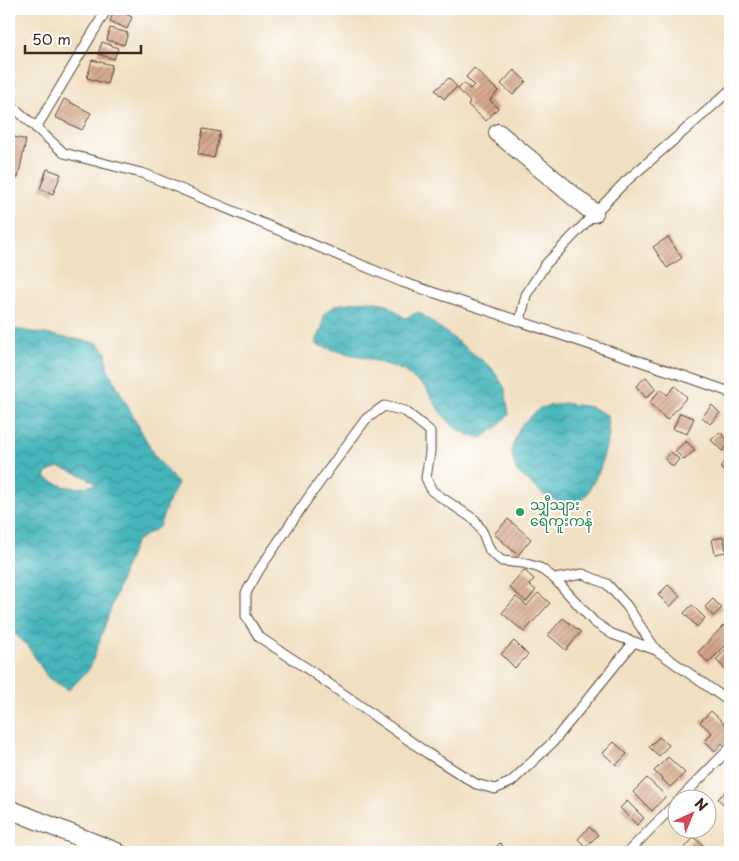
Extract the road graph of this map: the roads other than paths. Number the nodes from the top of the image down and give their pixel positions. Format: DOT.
graph roads {
  1 [pos="107,9"];
  2 [pos="730,90"];
  3 [pos="9,103"];
  4 [pos="36,128"];
  5 [pos="498,133"];
  6 [pos="594,213"];
  7 [pos="520,321"];
  8 [pos="730,394"];
  9 [pos="556,579"];
  10 [pos="634,642"];
  11 [pos="656,650"];
  12 [pos="730,702"];
  13 [pos="730,748"];
  14 [pos="691,788"];
  15 [pos="9,809"];
  16 [pos="666,813"];
  17 [pos="117,852"];
  18 [pos="628,852"];
  1 -- 4 [label="lane"];
  2 -- 6 [label="lane"];
  3 -- 4 [label="lane"];
  4 -- 7 [label="lane"];
  5 -- 6 [label="street"];
  6 -- 7 [label="lane"];
  7 -- 8 [label="lane"];
  9 -- 10 [label="lane"];
  9 -- 10 [label="lane"];
  9 -- 11 [label="lane"];
  10 -- 11 [label="lane"];
  11 -- 12 [label="lane"];
  13 -- 14 [label="lane"];
  15 -- 17 [label="street"];
  16 -- 18 [label="lane"];
}
